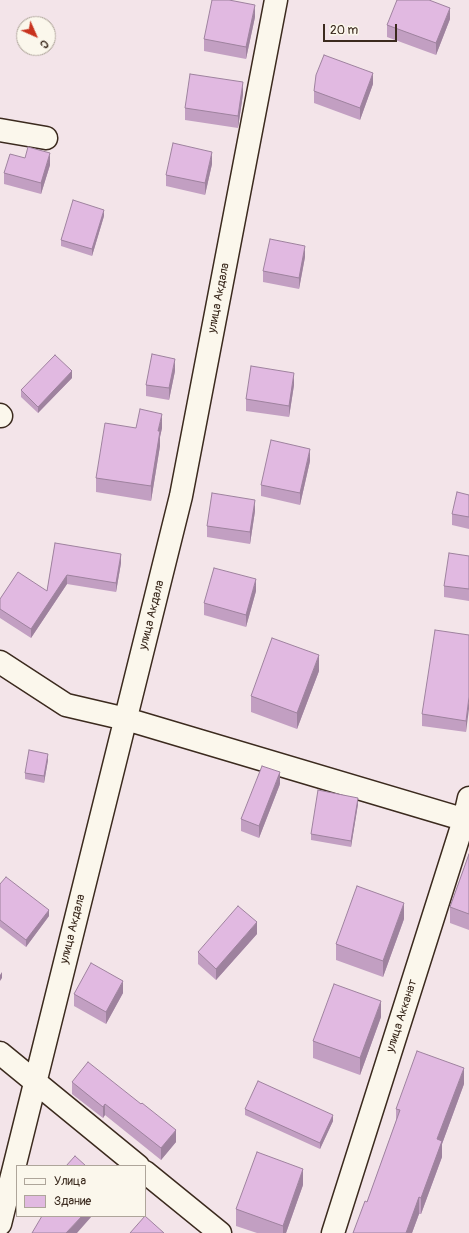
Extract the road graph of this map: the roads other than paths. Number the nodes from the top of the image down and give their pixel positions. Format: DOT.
graph roads {
  1 [pos="276,0"];
  2 [pos="0,130"];
  3 [pos="46,138"];
  4 [pos="0,662"];
  5 [pos="126,719"];
  6 [pos="469,798"];
  7 [pos="467,821"];
  8 [pos="0,1053"];
  9 [pos="35,1082"];
  10 [pos="137,1165"];
  11 [pos="146,1173"];
  12 [pos="0,1224"];
  13 [pos="220,1233"];
  14 [pos="333,1233"];
  1 -- 5 [label="street, улица Акдала"];
  2 -- 3 [label="street"];
  4 -- 5 [label="street"];
  5 -- 7 [label="street"];
  5 -- 9 [label="street, улица Акдала"];
  6 -- 7 [label="street, улица Акканат"];
  7 -- 14 [label="street, улица Акканат"];
  8 -- 9 [label="street"];
  9 -- 10 [label="street"];
  9 -- 12 [label="street, улица Акдала"];
  11 -- 13 [label="street"];
}
